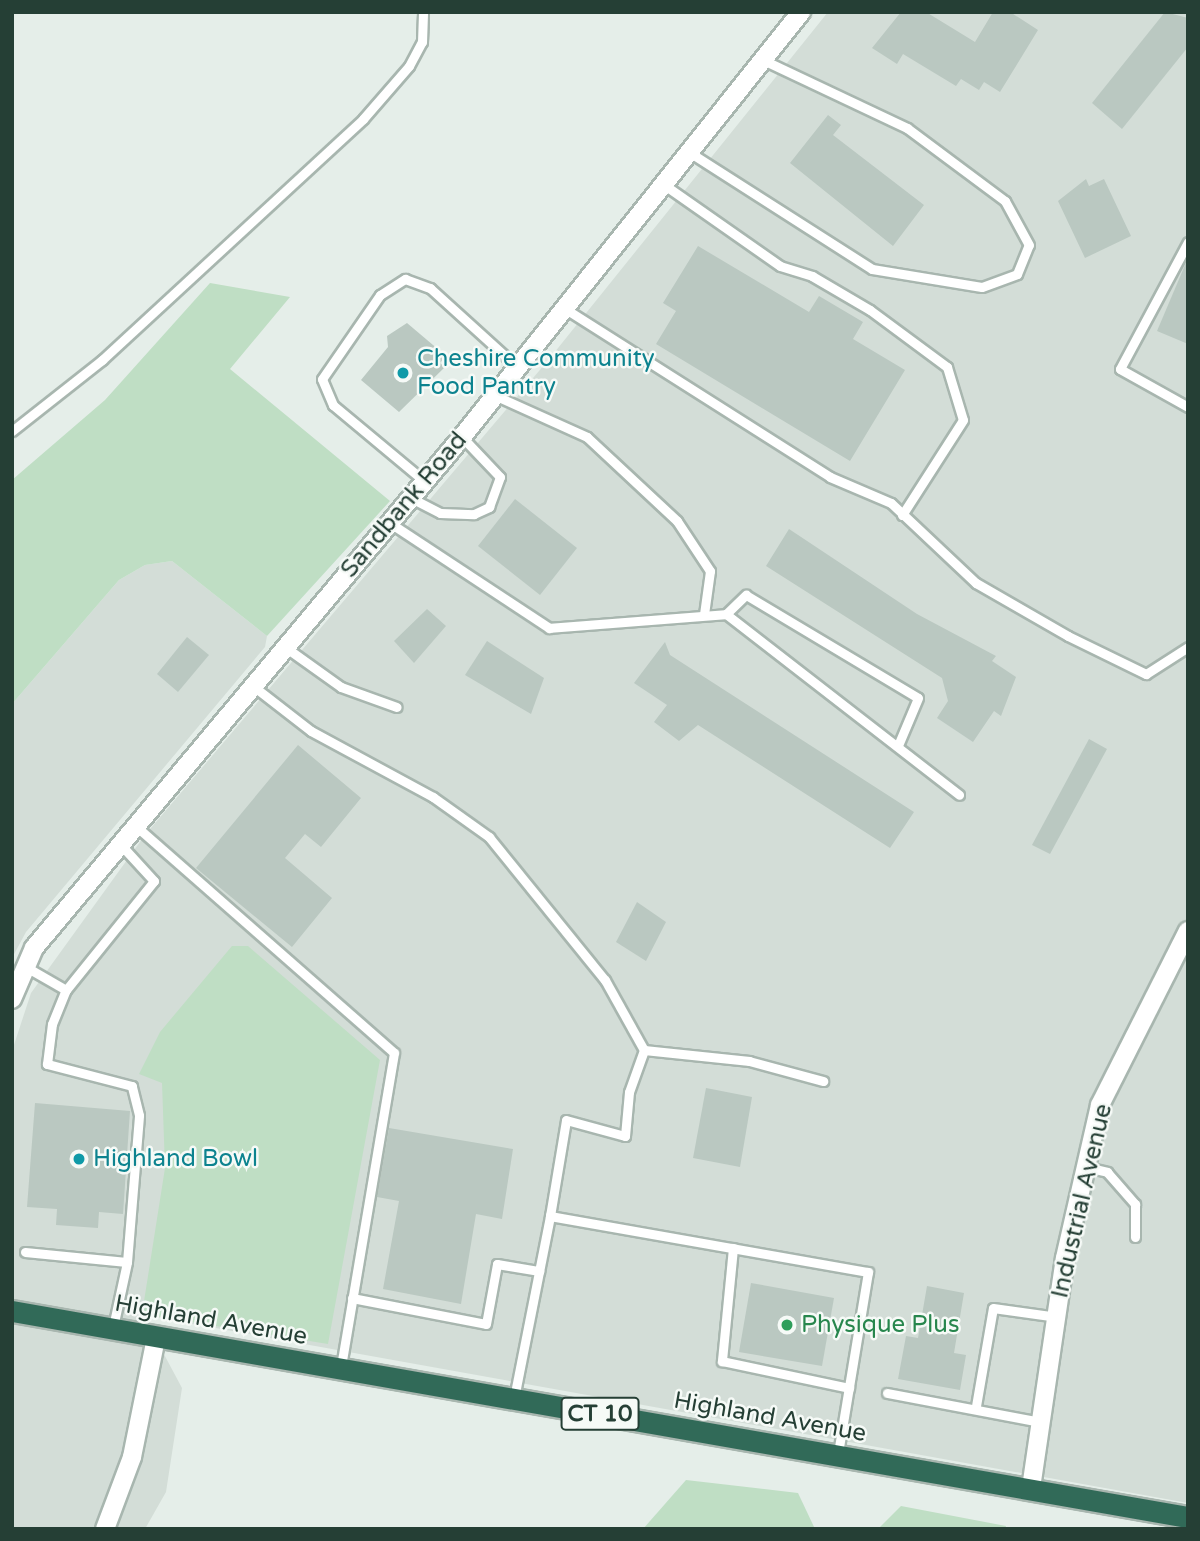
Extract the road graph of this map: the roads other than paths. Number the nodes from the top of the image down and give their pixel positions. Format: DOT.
graph roads {
  1 [pos="423,12"];
  2 [pos="801,12"];
  3 [pos="763,60"];
  4 [pos="689,152"];
  5 [pos="663,184"];
  6 [pos="1188,242"];
  7 [pos="564,308"];
  8 [pos="517,367"];
  9 [pos="494,395"];
  10 [pos="1188,407"];
  11 [pos="12,430"];
  12 [pos="462,437"];
  13 [pos="423,480"];
  14 [pos="409,497"];
  15 [pos="902,515"];
  16 [pos="389,522"];
  17 [pos="704,614"];
  18 [pos="726,614"];
  19 [pos="285,647"];
  20 [pos="1188,647"];
  21 [pos="253,686"];
  22 [pos="397,707"];
  23 [pos="899,743"];
  24 [pos="959,795"];
  25 [pos="137,827"];
  26 [pos="121,845"];
  27 [pos="1188,931"];
  28 [pos="26,967"];
  29 [pos="66,990"];
  30 [pos="12,999"];
  31 [pos="644,1050"];
  32 [pos="823,1081"];
  33 [pos="1086,1167"];
  34 [pos="550,1216"];
  35 [pos="1135,1237"];
  36 [pos="733,1248"];
  37 [pos="25,1252"];
  38 [pos="127,1262"];
  39 [pos="539,1271"];
  40 [pos="352,1298"];
  41 [pos="12,1311"];
  42 [pos="1056,1317"];
  43 [pos="112,1330"];
  44 [pos="156,1338"];
  45 [pos="340,1369"];
  46 [pos="849,1388"];
  47 [pos="887,1393"];
  48 [pos="514,1399"];
  49 [pos="976,1406"];
  50 [pos="1041,1422"];
  51 [pos="838,1455"];
  52 [pos="1031,1488"];
  53 [pos="1188,1517"];
  54 [pos="105,1529"];
  1 -- 11 [label="lane"];
  2 -- 3 [label="street, Sandbank Road"];
  3 -- 4 [label="street, Sandbank Road"];
  3 -- 4 [label="lane"];
  4 -- 5 [label="street, Sandbank Road"];
  5 -- 7 [label="street, Sandbank Road"];
  5 -- 15 [label="lane"];
  6 -- 10 [label="lane"];
  7 -- 8 [label="street, Sandbank Road"];
  7 -- 15 [label="lane"];
  8 -- 9 [label="street, Sandbank Road"];
  8 -- 13 [label="lane"];
  9 -- 12 [label="street, Sandbank Road"];
  9 -- 17 [label="lane"];
  12 -- 13 [label="street, Sandbank Road"];
  12 -- 14 [label="lane"];
  13 -- 14 [label="street, Sandbank Road"];
  14 -- 16 [label="street, Sandbank Road"];
  15 -- 20 [label="lane"];
  16 -- 17 [label="lane"];
  16 -- 19 [label="street, Sandbank Road"];
  17 -- 18 [label="lane"];
  18 -- 23 [label="lane"];
  18 -- 23 [label="lane"];
  19 -- 21 [label="street, Sandbank Road"];
  19 -- 22 [label="lane"];
  21 -- 25 [label="street, Sandbank Road"];
  21 -- 31 [label="lane"];
  23 -- 24 [label="lane"];
  25 -- 26 [label="street, Sandbank Road"];
  25 -- 40 [label="lane"];
  26 -- 28 [label="street, Sandbank Road"];
  26 -- 29 [label="lane"];
  27 -- 33 [label="street, Industrial Avenue"];
  28 -- 29 [label="lane"];
  28 -- 30 [label="street, Sandbank Road"];
  29 -- 38 [label="lane"];
  31 -- 32 [label="lane"];
  31 -- 34 [label="lane"];
  33 -- 35 [label="lane"];
  33 -- 42 [label="street, Industrial Avenue"];
  34 -- 36 [label="lane"];
  34 -- 39 [label="lane"];
  36 -- 46 [label="lane"];
  36 -- 46 [label="lane"];
  37 -- 38 [label="lane"];
  38 -- 43 [label="lane"];
  39 -- 40 [label="lane"];
  39 -- 48 [label="lane"];
  40 -- 45 [label="lane"];
  41 -- 43 [label="highway, Highland Avenue / CT 10"];
  42 -- 49 [label="lane"];
  42 -- 50 [label="street, Industrial Avenue"];
  43 -- 44 [label="highway, Highland Avenue / CT 10"];
  44 -- 45 [label="highway, Highland Avenue / CT 10"];
  44 -- 54 [label="street"];
  45 -- 48 [label="highway, Highland Avenue / CT 10"];
  46 -- 51 [label="lane"];
  47 -- 49 [label="lane"];
  48 -- 51 [label="highway, Highland Avenue / CT 10"];
  49 -- 50 [label="lane"];
  50 -- 52 [label="street, Industrial Avenue"];
  51 -- 52 [label="highway, Highland Avenue / CT 10"];
  52 -- 53 [label="highway, Highland Avenue / CT 10"];
}
